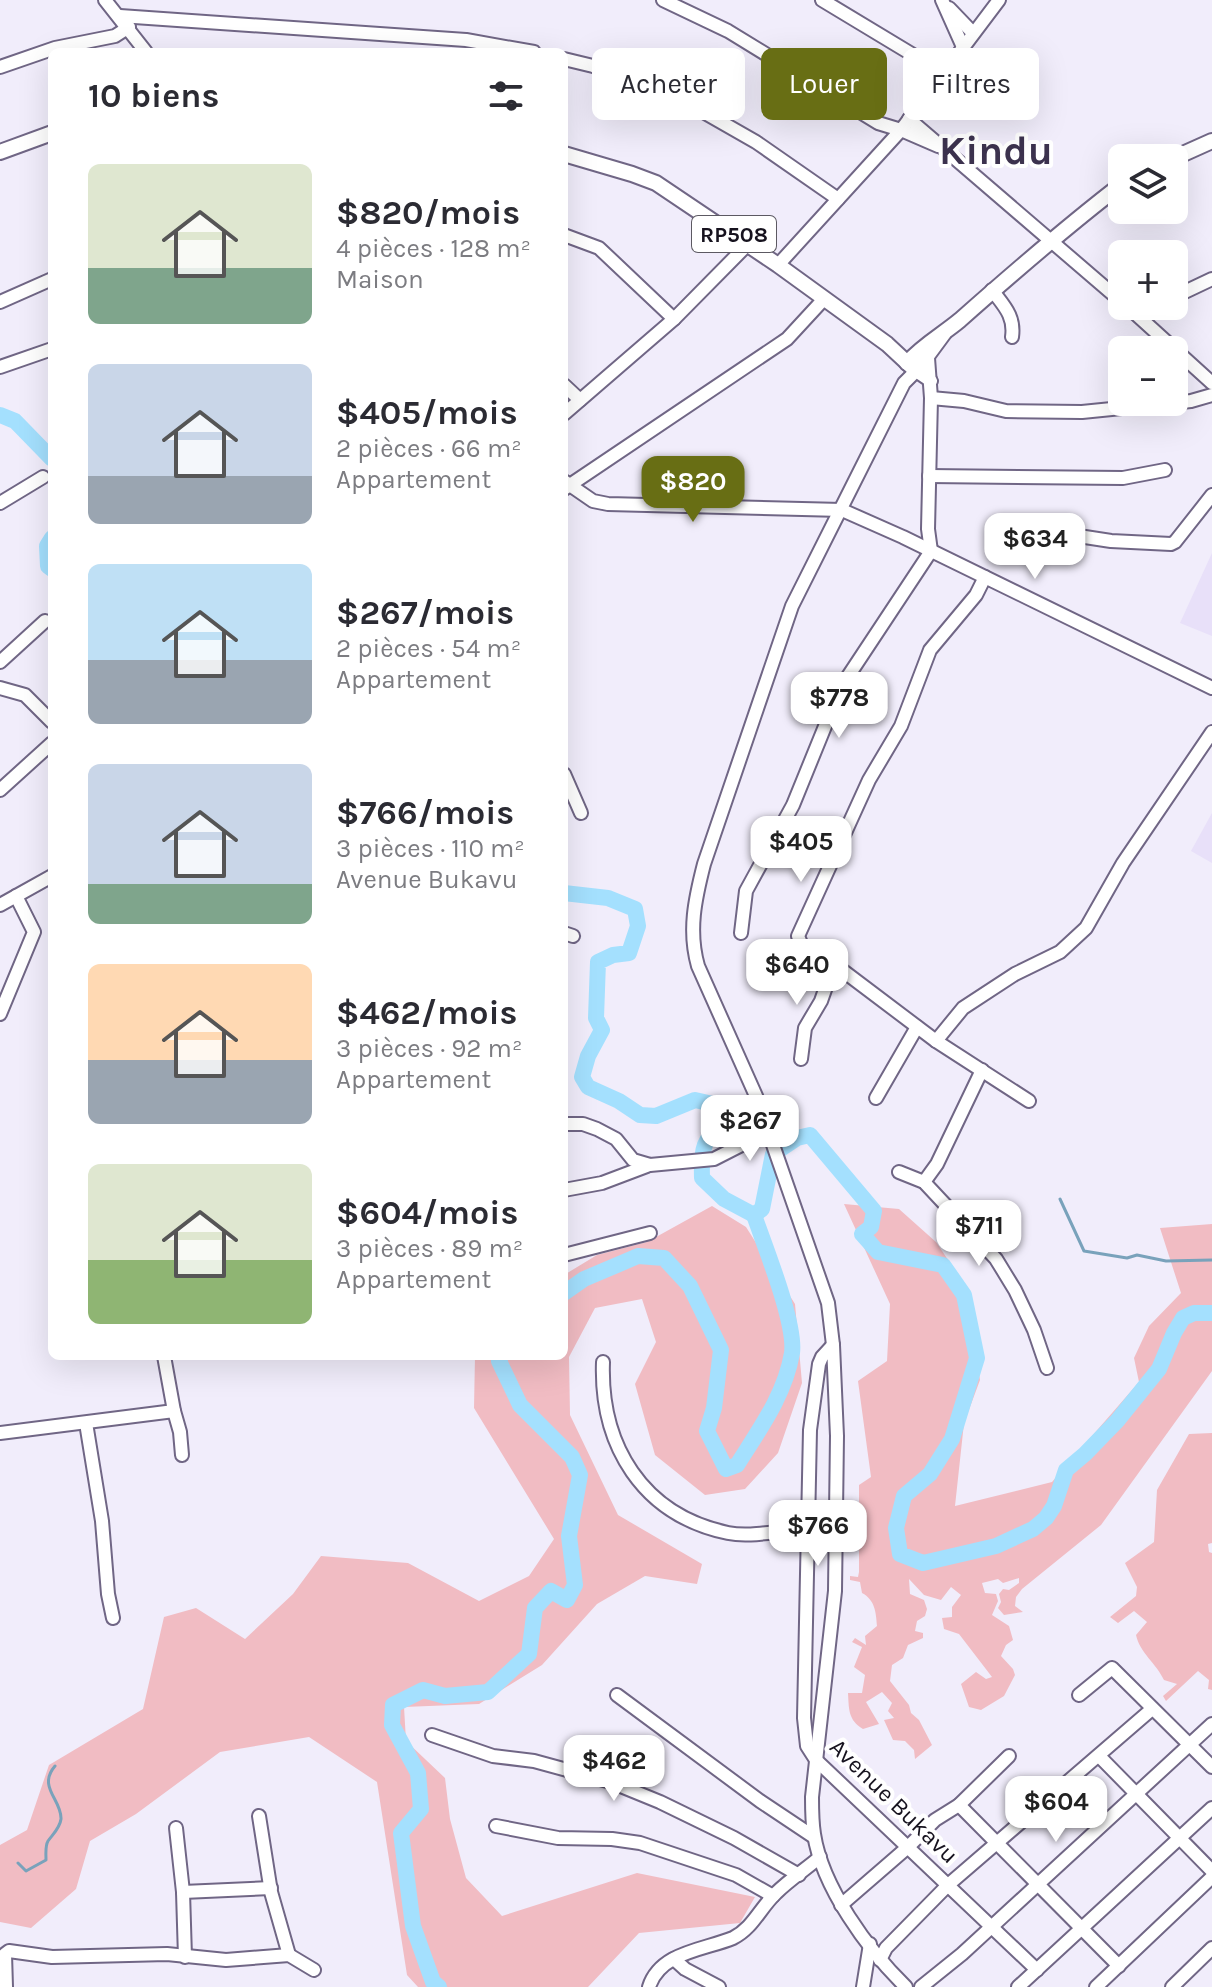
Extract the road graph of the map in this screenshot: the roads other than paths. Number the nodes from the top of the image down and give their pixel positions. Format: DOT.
graph roads {
  1 [pos="105,0"];
  2 [pos="663,0"];
  3 [pos="822,0"];
  4 [pos="942,0"];
  5 [pos="999,0"];
  6 [pos="120,16"];
  7 [pos="129,27"];
  8 [pos="973,33"];
  9 [pos="963,47"];
  10 [pos="55,48"];
  11 [pos="143,48"];
  12 [pos="511,48"];
  13 [pos="903,49"];
  14 [pos="48,50"];
  15 [pos="568,60"];
  16 [pos="0,67"];
  17 [pos="908,120"];
  18 [pos="905,124"];
  19 [pos="48,134"];
  20 [pos="1212,141"];
  21 [pos="0,152"];
  22 [pos="1188,152"];
  23 [pos="568,155"];
  24 [pos="1108,195"];
  25 [pos="838,199"];
  26 [pos="568,236"];
  27 [pos="1051,239"];
  28 [pos="748,244"];
  29 [pos="778,265"];
  30 [pos="1212,279"];
  31 [pos="48,281"];
  32 [pos="1108,289"];
  33 [pos="992,290"];
  34 [pos="1188,290"];
  35 [pos="823,300"];
  36 [pos="0,302"];
  37 [pos="674,319"];
  38 [pos="1142,320"];
  39 [pos="1012,337"];
  40 [pos="887,344"];
  41 [pos="48,350"];
  42 [pos="924,354"];
  43 [pos="0,367"];
  44 [pos="912,367"];
  45 [pos="931,381"];
  46 [pos="1212,383"];
  47 [pos="568,389"];
  48 [pos="1212,395"];
  49 [pos="931,398"];
  50 [pos="580,400"];
  51 [pos="568,410"];
  52 [pos="1165,470"];
  53 [pos="929,476"];
  54 [pos="43,477"];
  55 [pos="568,483"];
  56 [pos="568,487"];
  57 [pos="1212,495"];
  58 [pos="0,503"];
  59 [pos="842,510"];
  60 [pos="1033,529"];
  61 [pos="931,551"];
  62 [pos="985,577"];
  63 [pos="45,621"];
  64 [pos="0,662"];
  65 [pos="0,688"];
  66 [pos="1212,688"];
  67 [pos="48,718"];
  68 [pos="1212,732"];
  69 [pos="48,747"];
  70 [pos="568,783"];
  71 [pos="0,790"];
  72 [pos="581,813"];
  73 [pos="48,878"];
  74 [pos="16,896"];
  75 [pos="0,905"];
  76 [pos="741,933"];
  77 [pos="834,964"];
  78 [pos="0,1014"];
  79 [pos="917,1027"];
  80 [pos="936,1041"];
  81 [pos="801,1059"];
  82 [pos="982,1070"];
  83 [pos="876,1098"];
  84 [pos="1029,1101"];
  85 [pos="568,1124"];
  86 [pos="770,1134"];
  87 [pos="650,1165"];
  88 [pos="899,1172"];
  89 [pos="924,1182"];
  90 [pos="568,1189"];
  91 [pos="650,1233"];
  92 [pos="568,1254"];
  93 [pos="833,1345"];
  94 [pos="165,1360"];
  95 [pos="603,1362"];
  96 [pos="1047,1368"];
  97 [pos="174,1411"];
  98 [pos="86,1423"];
  99 [pos="0,1433"];
  100 [pos="182,1455"];
  101 [pos="808,1530"];
  102 [pos="113,1618"];
  103 [pos="617,1695"];
  104 [pos="1079,1695"];
  105 [pos="1152,1709"];
  106 [pos="1212,1724"];
  107 [pos="432,1735"];
  108 [pos="1190,1745"];
  109 [pos="1009,1756"];
  110 [pos="1100,1757"];
  111 [pos="816,1760"];
  112 [pos="1212,1767"];
  113 [pos="1136,1794"];
  114 [pos="959,1805"];
  115 [pos="1212,1808"];
  116 [pos="259,1816"];
  117 [pos="496,1826"];
  118 [pos="176,1828"];
  119 [pos="814,1837"];
  120 [pos="1180,1838"];
  121 [pos="998,1844"];
  122 [pos="908,1847"];
  123 [pos="820,1857"];
  124 [pos="1212,1874"];
  125 [pos="799,1875"];
  126 [pos="948,1885"];
  127 [pos="1038,1885"];
  128 [pos="271,1888"];
  129 [pos="183,1892"];
  130 [pos="773,1896"];
  131 [pos="841,1905"];
  132 [pos="992,1927"];
  133 [pos="1082,1929"];
  134 [pos="870,1944"];
  135 [pos="1212,1948"];
  136 [pos="289,1955"];
  137 [pos="185,1957"];
  138 [pos="674,1959"];
  139 [pos="885,1964"];
  140 [pos="1119,1966"];
  141 [pos="314,1970"];
  142 [pos="1037,1970"];
  143 [pos="6,1987"];
  144 [pos="649,1987"];
  145 [pos="719,1987"];
  146 [pos="863,1987"];
  147 [pos="888,1987"];
  148 [pos="906,1987"];
  149 [pos="921,1987"];
  150 [pos="1018,1987"];
  151 [pos="1096,1987"];
  152 [pos="1172,1987"];
  1 -- 6 [label="street"];
  2 -- 18 [label="street"];
  3 -- 13 [label="street"];
  4 -- 8 [label="street"];
  4 -- 9 [label="street"];
  5 -- 8 [label="street"];
  6 -- 7 [label="street"];
  6 -- 12 [label="street"];
  7 -- 10 [label="street"];
  7 -- 11 [label="street"];
  8 -- 9 [label="street"];
  14 -- 16 [label="street"];
  15 -- 25 [label="street"];
  17 -- 18 [label="street"];
  18 -- 25 [label="street"];
  18 -- 27 [label="street"];
  19 -- 21 [label="main road"];
  20 -- 22 [label="main road"];
  23 -- 28 [label="main road, RP508"];
  24 -- 27 [label="main road"];
  25 -- 29 [label="street"];
  26 -- 37 [label="street"];
  27 -- 32 [label="street"];
  27 -- 33 [label="main road"];
  28 -- 29 [label="main road, RP508"];
  28 -- 37 [label="street"];
  29 -- 35 [label="main road, RP508"];
  30 -- 34 [label="street"];
  31 -- 36 [label="street"];
  33 -- 39 [label="street"];
  33 -- 42 [label="main road"];
  35 -- 40 [label="main road, RP508"];
  35 -- 55 [label="street"];
  37 -- 50 [label="street"];
  38 -- 46 [label="street"];
  40 -- 42 [label="main road, RP508"];
  40 -- 44 [label="main road, RP508"];
  41 -- 43 [label="street"];
  42 -- 44 [label="main road"];
  42 -- 45 [label="street"];
  44 -- 45 [label="street"];
  44 -- 59 [label="street"];
  45 -- 49 [label="street"];
  47 -- 50 [label="street"];
  48 -- 49 [label="street"];
  49 -- 53 [label="street"];
  50 -- 51 [label="street"];
  52 -- 53 [label="street"];
  53 -- 61 [label="street"];
  54 -- 58 [label="street"];
  56 -- 59 [label="street"];
  57 -- 60 [label="street"];
  59 -- 61 [label="street"];
  59 -- 86 [label="street"];
  61 -- 62 [label="street"];
  61 -- 76 [label="street"];
  62 -- 66 [label="street"];
  62 -- 77 [label="street"];
  63 -- 64 [label="street"];
  65 -- 67 [label="street"];
  68 -- 80 [label="street"];
  69 -- 71 [label="street"];
  70 -- 72 [label="street"];
  73 -- 74 [label="street"];
  74 -- 75 [label="street"];
  74 -- 78 [label="street"];
  77 -- 79 [label="street"];
  77 -- 81 [label="street"];
  79 -- 80 [label="street"];
  79 -- 83 [label="street"];
  80 -- 82 [label="street"];
  82 -- 84 [label="street"];
  82 -- 89 [label="street"];
  85 -- 87 [label="street"];
  86 -- 87 [label="street"];
  86 -- 93 [label="street"];
  87 -- 90 [label="street"];
  88 -- 89 [label="street"];
  89 -- 96 [label="street"];
  91 -- 92 [label="street"];
  93 -- 101 [label="street, Avenue Bukavu"];
  93 -- 111 [label="street"];
  94 -- 97 [label="street"];
  95 -- 101 [label="street"];
  97 -- 98 [label="street"];
  97 -- 100 [label="street"];
  98 -- 99 [label="street"];
  98 -- 102 [label="street"];
  101 -- 111 [label="street, Avenue Bukavu"];
  103 -- 119 [label="street"];
  104 -- 105 [label="street"];
  105 -- 108 [label="street"];
  105 -- 110 [label="street"];
  106 -- 108 [label="street"];
  107 -- 125 [label="street"];
  108 -- 112 [label="street"];
  108 -- 113 [label="street"];
  109 -- 114 [label="street"];
  110 -- 113 [label="street"];
  110 -- 121 [label="street"];
  111 -- 119 [label="street"];
  111 -- 122 [label="street, Avenue Bukavu"];
  113 -- 120 [label="street"];
  113 -- 127 [label="street"];
  114 -- 121 [label="street"];
  114 -- 122 [label="street"];
  115 -- 120 [label="street"];
  116 -- 128 [label="street"];
  117 -- 130 [label="street"];
  118 -- 129 [label="street"];
  119 -- 123 [label="street"];
  120 -- 124 [label="street"];
  120 -- 133 [label="street"];
  121 -- 126 [label="street"];
  121 -- 127 [label="street"];
  122 -- 126 [label="street, Avenue Bukavu"];
  122 -- 131 [label="street"];
  123 -- 125 [label="street"];
  123 -- 131 [label="street"];
  124 -- 140 [label="street"];
  125 -- 130 [label="street"];
  126 -- 132 [label="street, Avenue Bukavu"];
  126 -- 139 [label="street"];
  127 -- 132 [label="street"];
  127 -- 133 [label="street"];
  128 -- 129 [label="street"];
  128 -- 136 [label="street"];
  129 -- 137 [label="street"];
  130 -- 138 [label="street"];
  131 -- 134 [label="street"];
  132 -- 142 [label="street, Avenue Bukavu"];
  132 -- 149 [label="street"];
  133 -- 140 [label="street"];
  133 -- 142 [label="street"];
  134 -- 139 [label="street"];
  134 -- 146 [label="street"];
  135 -- 152 [label="street"];
  136 -- 137 [label="street"];
  136 -- 141 [label="street"];
  137 -- 143 [label="street"];
  138 -- 144 [label="street"];
  138 -- 145 [label="street"];
  139 -- 147 [label="street"];
  139 -- 148 [label="street"];
  140 -- 151 [label="street"];
  142 -- 150 [label="street"];
}
